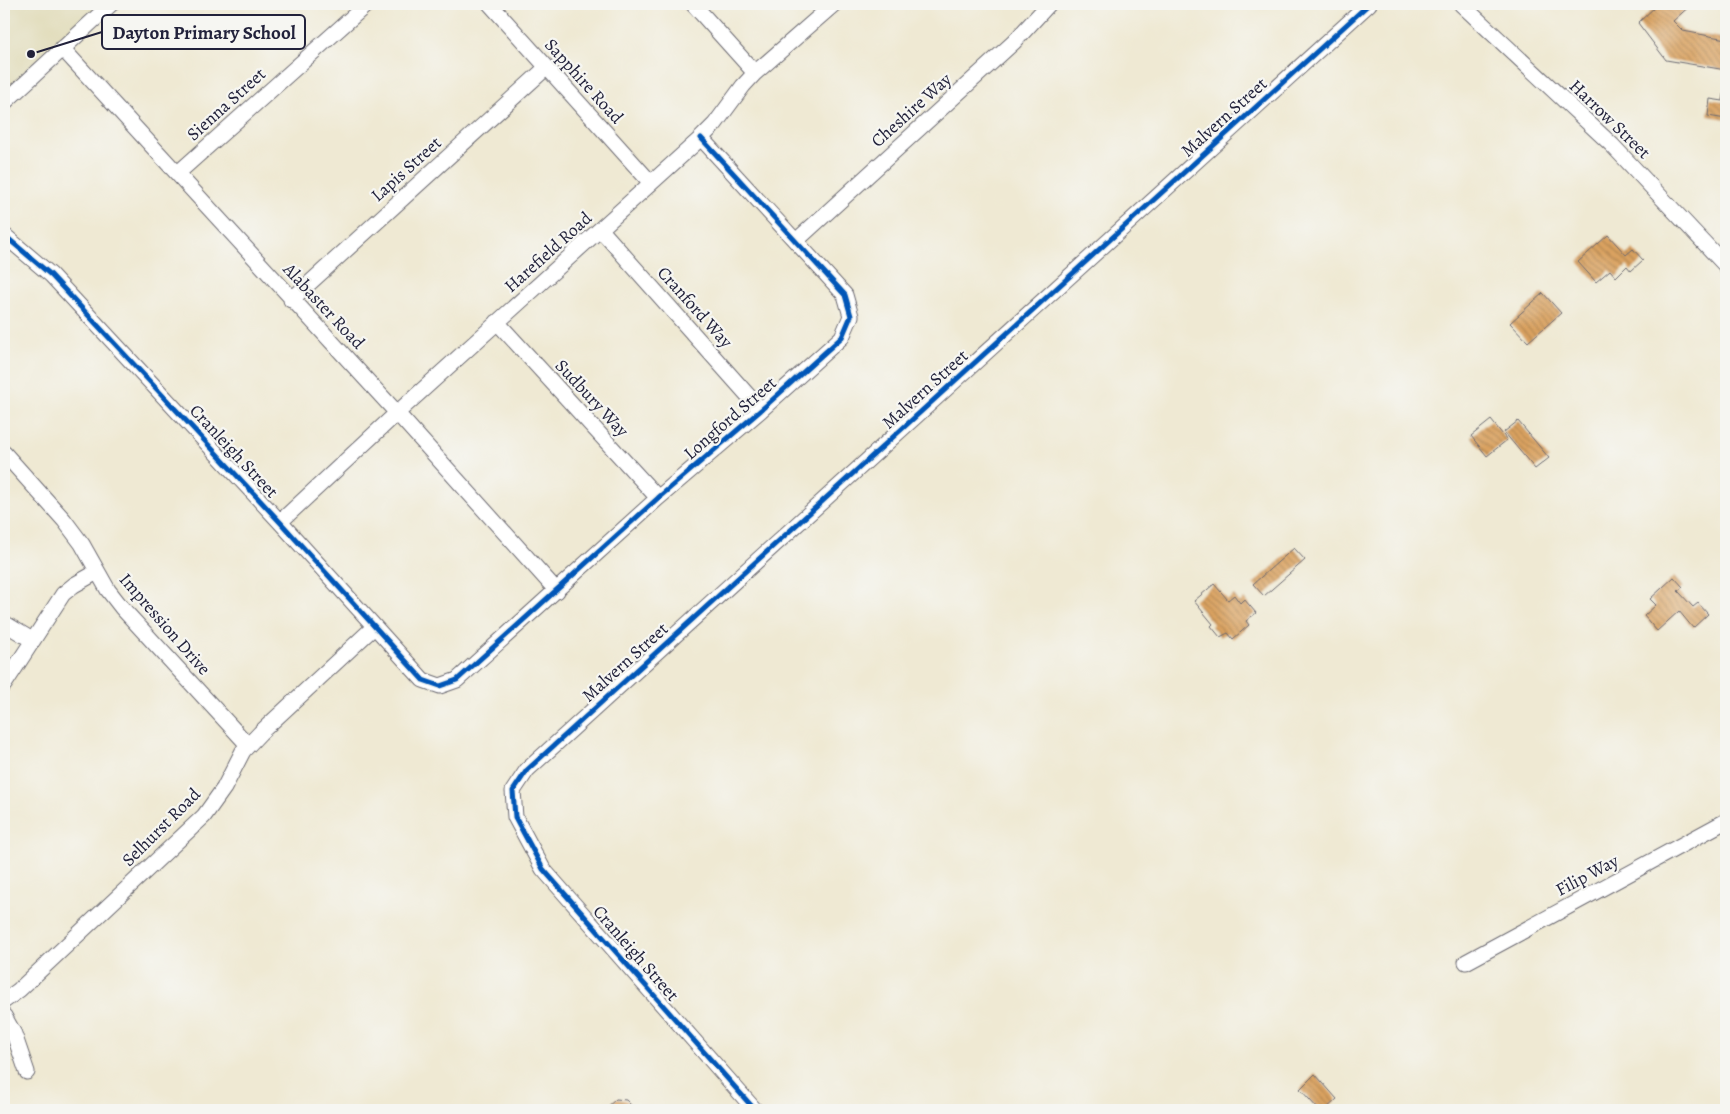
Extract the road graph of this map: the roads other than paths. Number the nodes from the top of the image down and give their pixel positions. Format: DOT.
graph roads {
  1 [pos="112,4"];
  2 [pos="367,4"];
  3 [pos="490,4"];
  4 [pos="693,4"];
  5 [pos="834,4"];
  6 [pos="1049,4"];
  7 [pos="1369,4"];
  8 [pos="1461,4"];
  9 [pos="62,48"];
  10 [pos="547,67"];
  11 [pos="755,73"];
  12 [pos="4,103"];
  13 [pos="701,138"];
  14 [pos="178,173"];
  15 [pos="651,184"];
  16 [pos="601,230"];
  17 [pos="4,235"];
  18 [pos="796,241"];
  19 [pos="1726,266"];
  20 [pos="291,300"];
  21 [pos="497,322"];
  22 [pos="761,410"];
  23 [pos="397,413"];
  24 [pos="4,453"];
  25 [pos="658,498"];
  26 [pos="280,522"];
  27 [pos="97,572"];
  28 [pos="557,591"];
  29 [pos="4,623"];
  30 [pos="374,627"];
  31 [pos="32,640"];
  32 [pos="4,684"];
  33 [pos="440,686"];
  34 [pos="248,744"];
  35 [pos="514,804"];
  36 [pos="1726,821"];
  37 [pos="1466,962"];
  38 [pos="4,1002"];
  39 [pos="4,1018"];
  40 [pos="27,1072"];
  41 [pos="755,1110"];
  1 -- 9 [label="street"];
  2 -- 14 [label="street, Sienna Street"];
  3 -- 10 [label="street, Sapphire Road"];
  4 -- 11 [label="street"];
  5 -- 11 [label="street, Harefield Road"];
  6 -- 18 [label="street, Cheshire Way"];
  7 -- 35 [label="street, Malvern Street"];
  8 -- 19 [label="street, Harrow Street"];
  9 -- 12 [label="street"];
  9 -- 14 [label="street, Alabaster Road"];
  10 -- 15 [label="street, Sapphire Road"];
  10 -- 20 [label="street, Lapis Street"];
  11 -- 13 [label="street, Harefield Road"];
  13 -- 15 [label="street, Harefield Road"];
  13 -- 18 [label="street, Longford Street"];
  14 -- 20 [label="street, Alabaster Road"];
  15 -- 16 [label="street, Harefield Road"];
  16 -- 21 [label="street, Harefield Road"];
  16 -- 22 [label="street, Cranford Way"];
  17 -- 26 [label="street, Cranleigh Street"];
  18 -- 22 [label="street, Longford Street"];
  20 -- 23 [label="street, Alabaster Road"];
  21 -- 23 [label="street, Harefield Road"];
  21 -- 25 [label="street, Sudbury Way"];
  22 -- 25 [label="street, Longford Street"];
  23 -- 26 [label="street, Harefield Road"];
  23 -- 28 [label="street, Alabaster Road"];
  24 -- 27 [label="street, Impression Drive"];
  25 -- 28 [label="street, Longford Street"];
  26 -- 30 [label="street, Cranleigh Street"];
  27 -- 31 [label="street"];
  27 -- 34 [label="street, Impression Drive"];
  28 -- 33 [label="street, Longford Street"];
  29 -- 31 [label="street"];
  30 -- 33 [label="street, Cranleigh Street"];
  30 -- 34 [label="street, Selhurst Road"];
  31 -- 32 [label="street"];
  34 -- 38 [label="street, Selhurst Road"];
  35 -- 41 [label="street, Cranleigh Street"];
  36 -- 37 [label="street, Filip Way"];
  39 -- 40 [label="street"];
}
